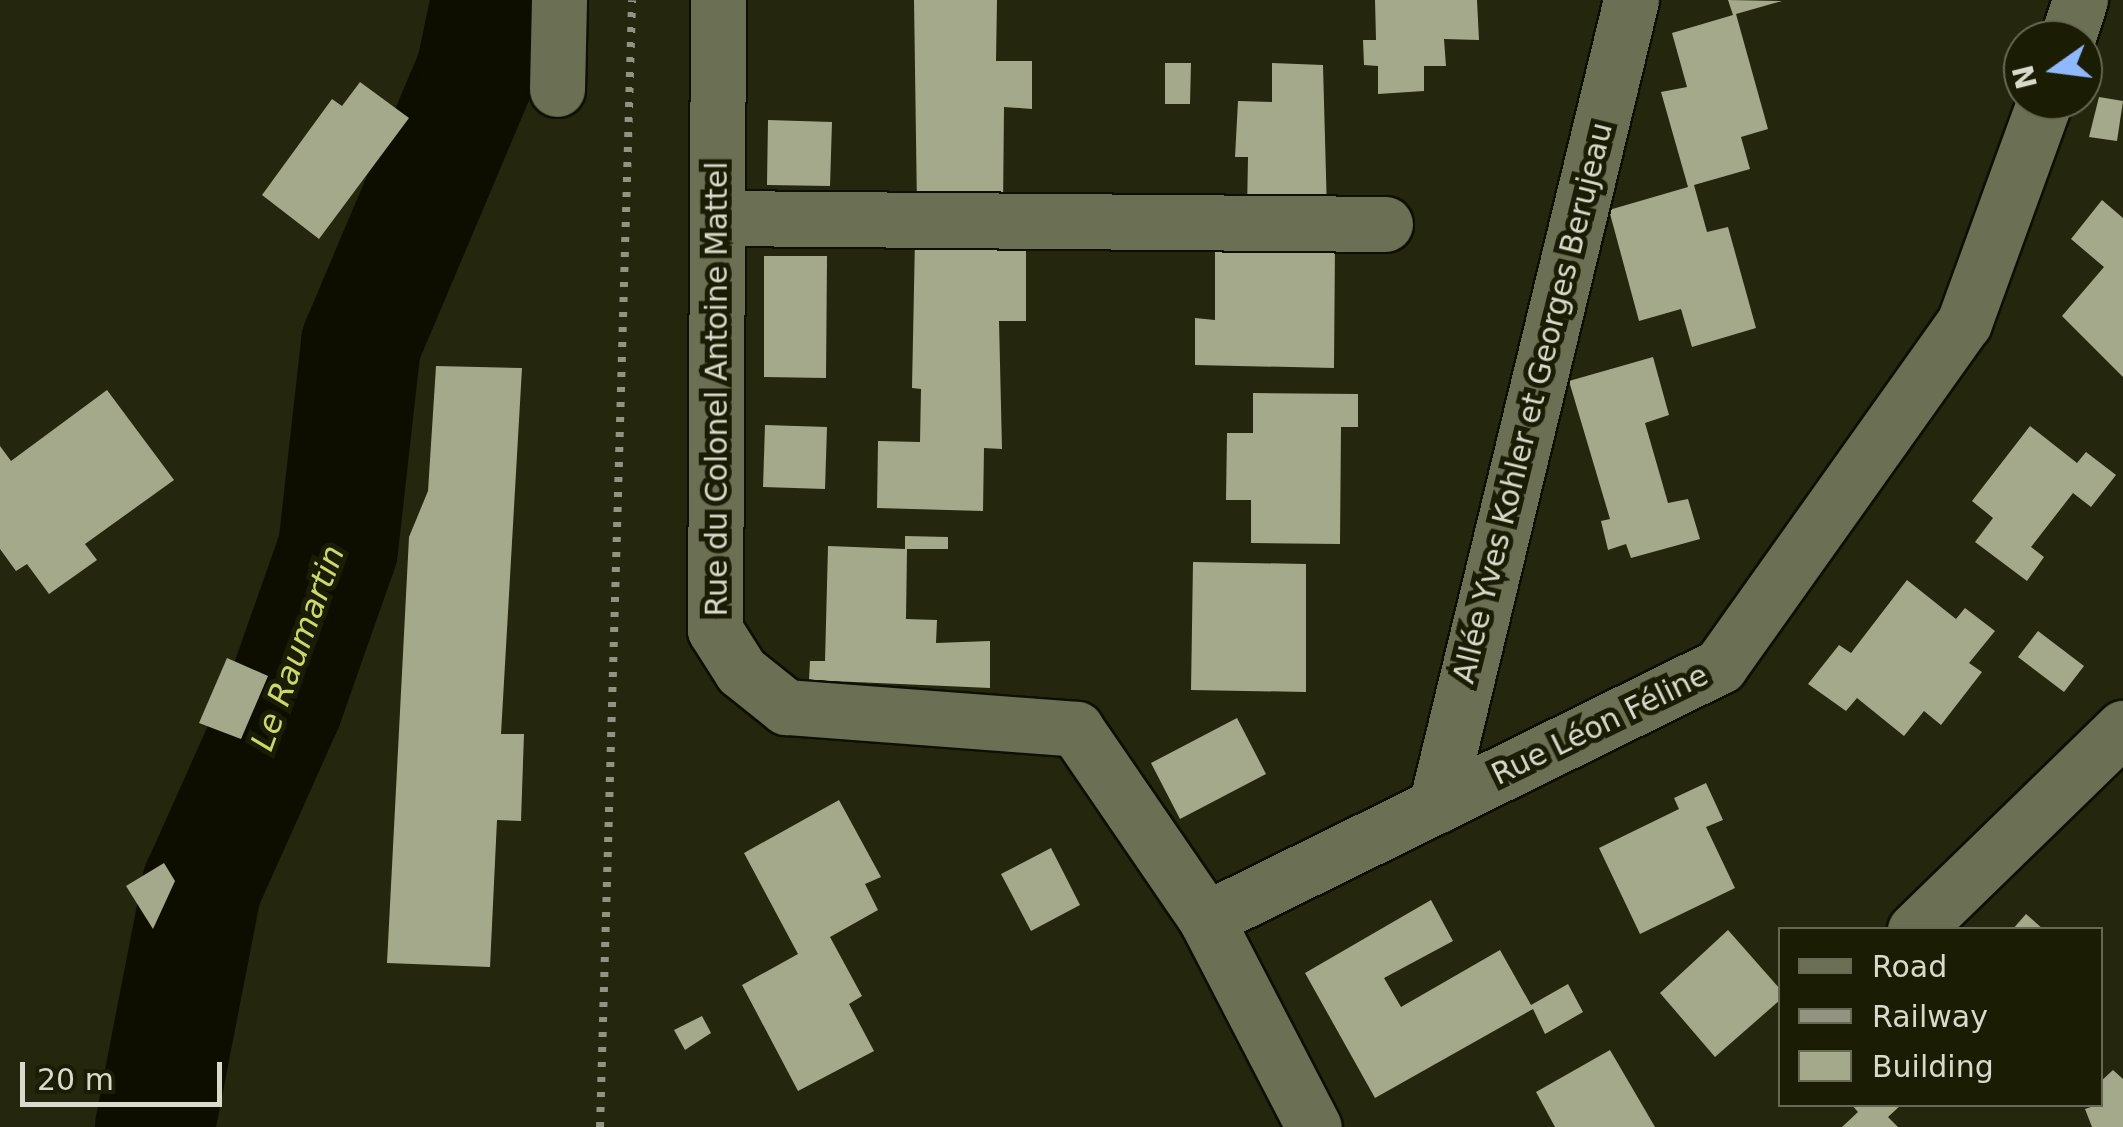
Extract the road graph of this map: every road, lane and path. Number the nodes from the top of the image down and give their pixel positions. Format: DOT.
graph roads {
  1 [pos="558,0"];
  2 [pos="718,0"];
  3 [pos="1631,0"];
  4 [pos="558,89"];
  5 [pos="2038,120"];
  6 [pos="717,218"];
  7 [pos="1385,224"];
  8 [pos="2123,728"];
  9 [pos="1436,806"];
  10 [pos="1206,919"];
  11 [pos="1917,927"];
  12 [pos="1314,1127"];
  1 -- 4 [label="street"];
  2 -- 6 [label="street, Rue du Colonel Antoine Mattel"];
  3 -- 9 [label="street, Allée Yves Kohler et Georges Berujeau"];
  5 -- 9 [label="street, Rue Léon Féline"];
  6 -- 7 [label="street"];
  6 -- 10 [label="street, Rue du Colonel Antoine Mattel"];
  8 -- 11 [label="street"];
  9 -- 10 [label="street, Rue Léon Féline"];
  10 -- 12 [label="street"];
}
